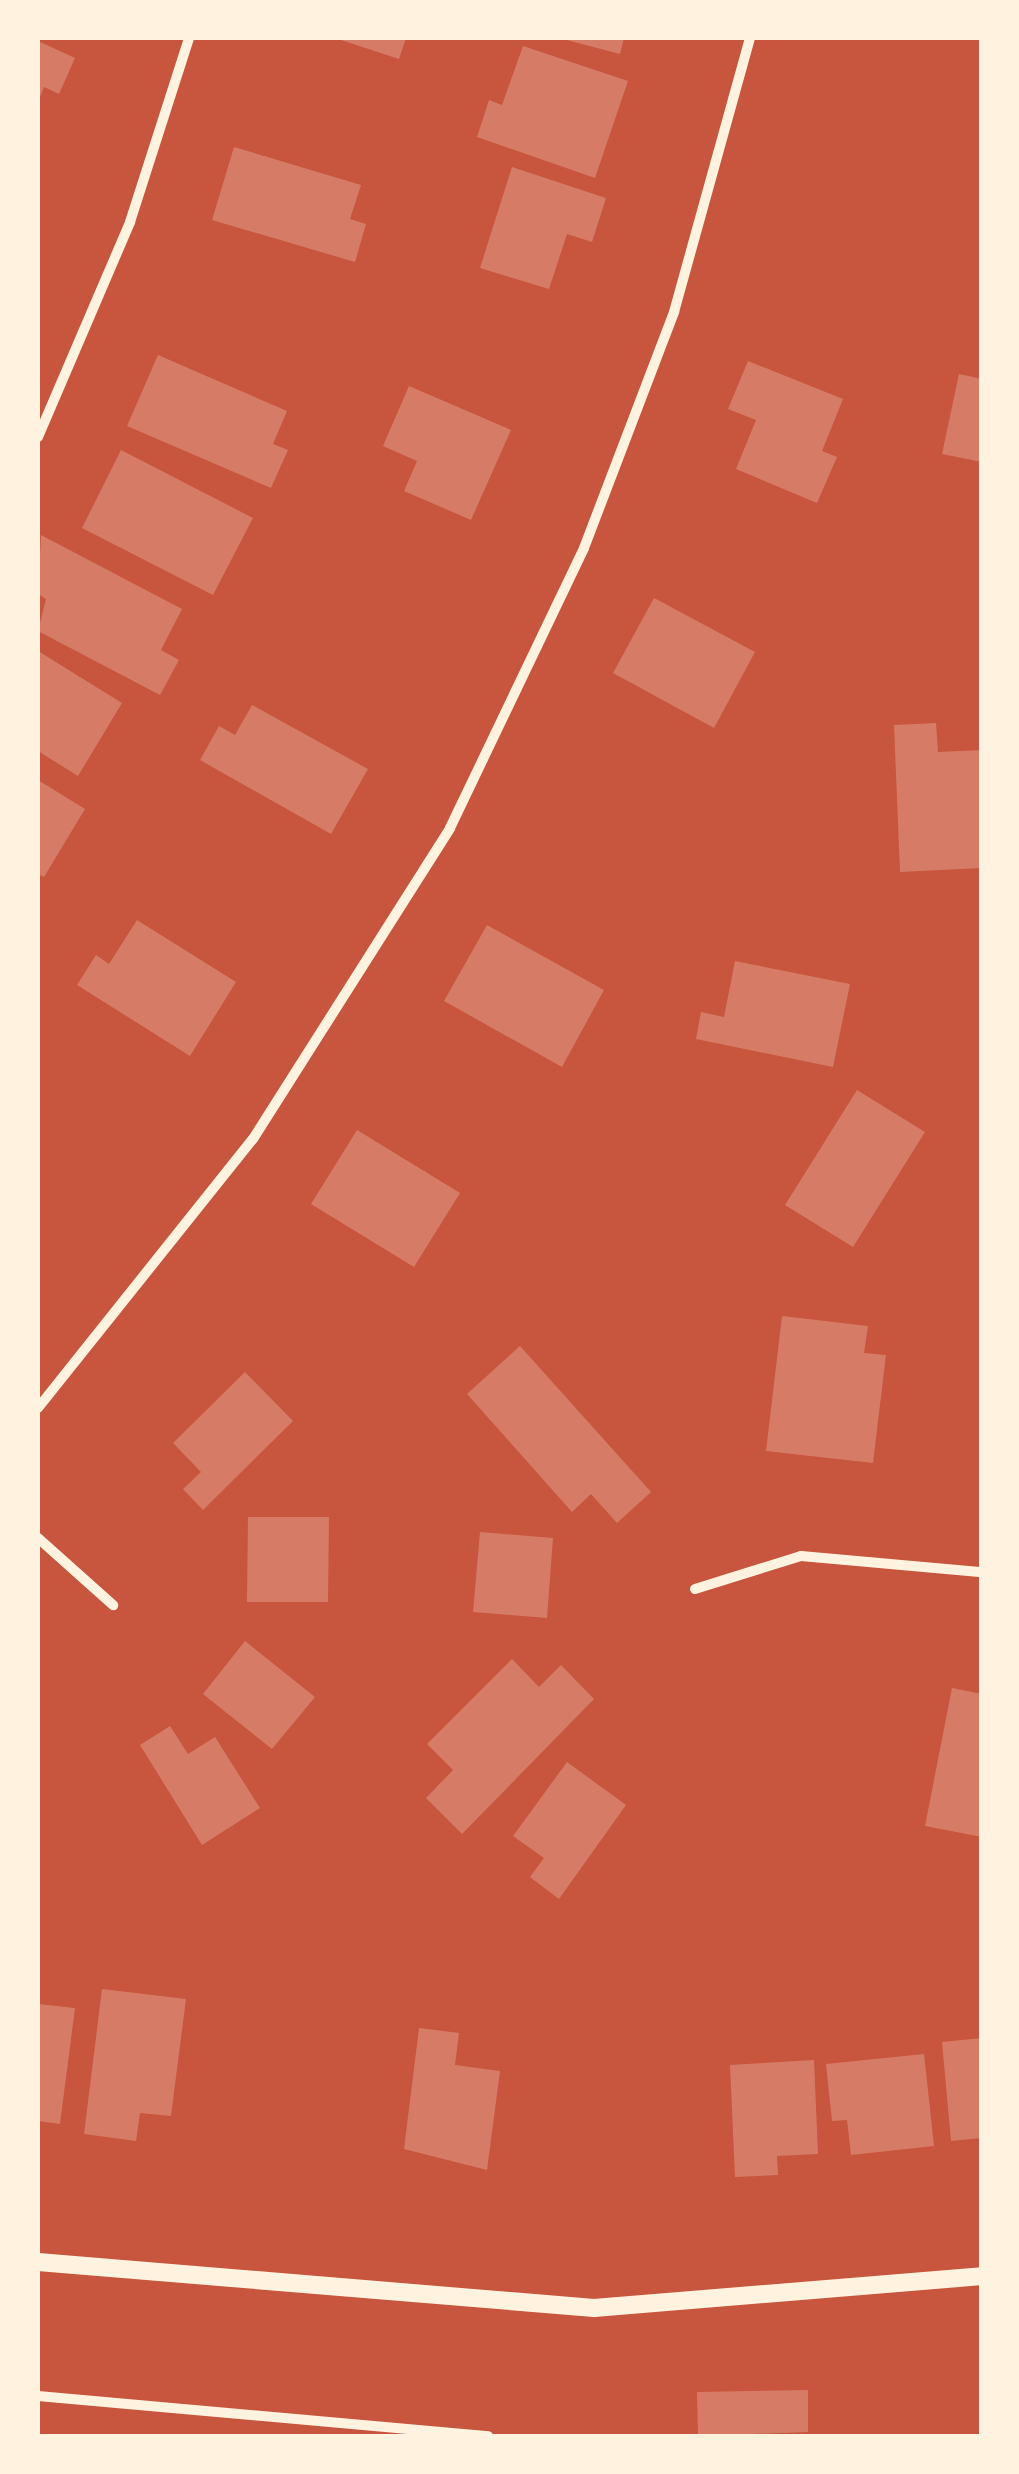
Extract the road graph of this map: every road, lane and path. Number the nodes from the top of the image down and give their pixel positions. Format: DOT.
graph roads {
  1 [pos="189,38"];
  2 [pos="750,38"];
  3 [pos="38,437"];
  4 [pos="38,1408"];
  5 [pos="38,1538"];
  6 [pos="982,1572"];
  7 [pos="695,1589"];
  8 [pos="112,1605"];
  9 [pos="38,2262"];
  10 [pos="982,2276"];
  11 [pos="38,2396"];
  12 [pos="488,2436"];
  1 -- 3 [label="street"];
  2 -- 4 [label="street"];
  5 -- 8 [label="street"];
  6 -- 7 [label="street"];
  9 -- 10 [label="street"];
  11 -- 12 [label="street"];
}
